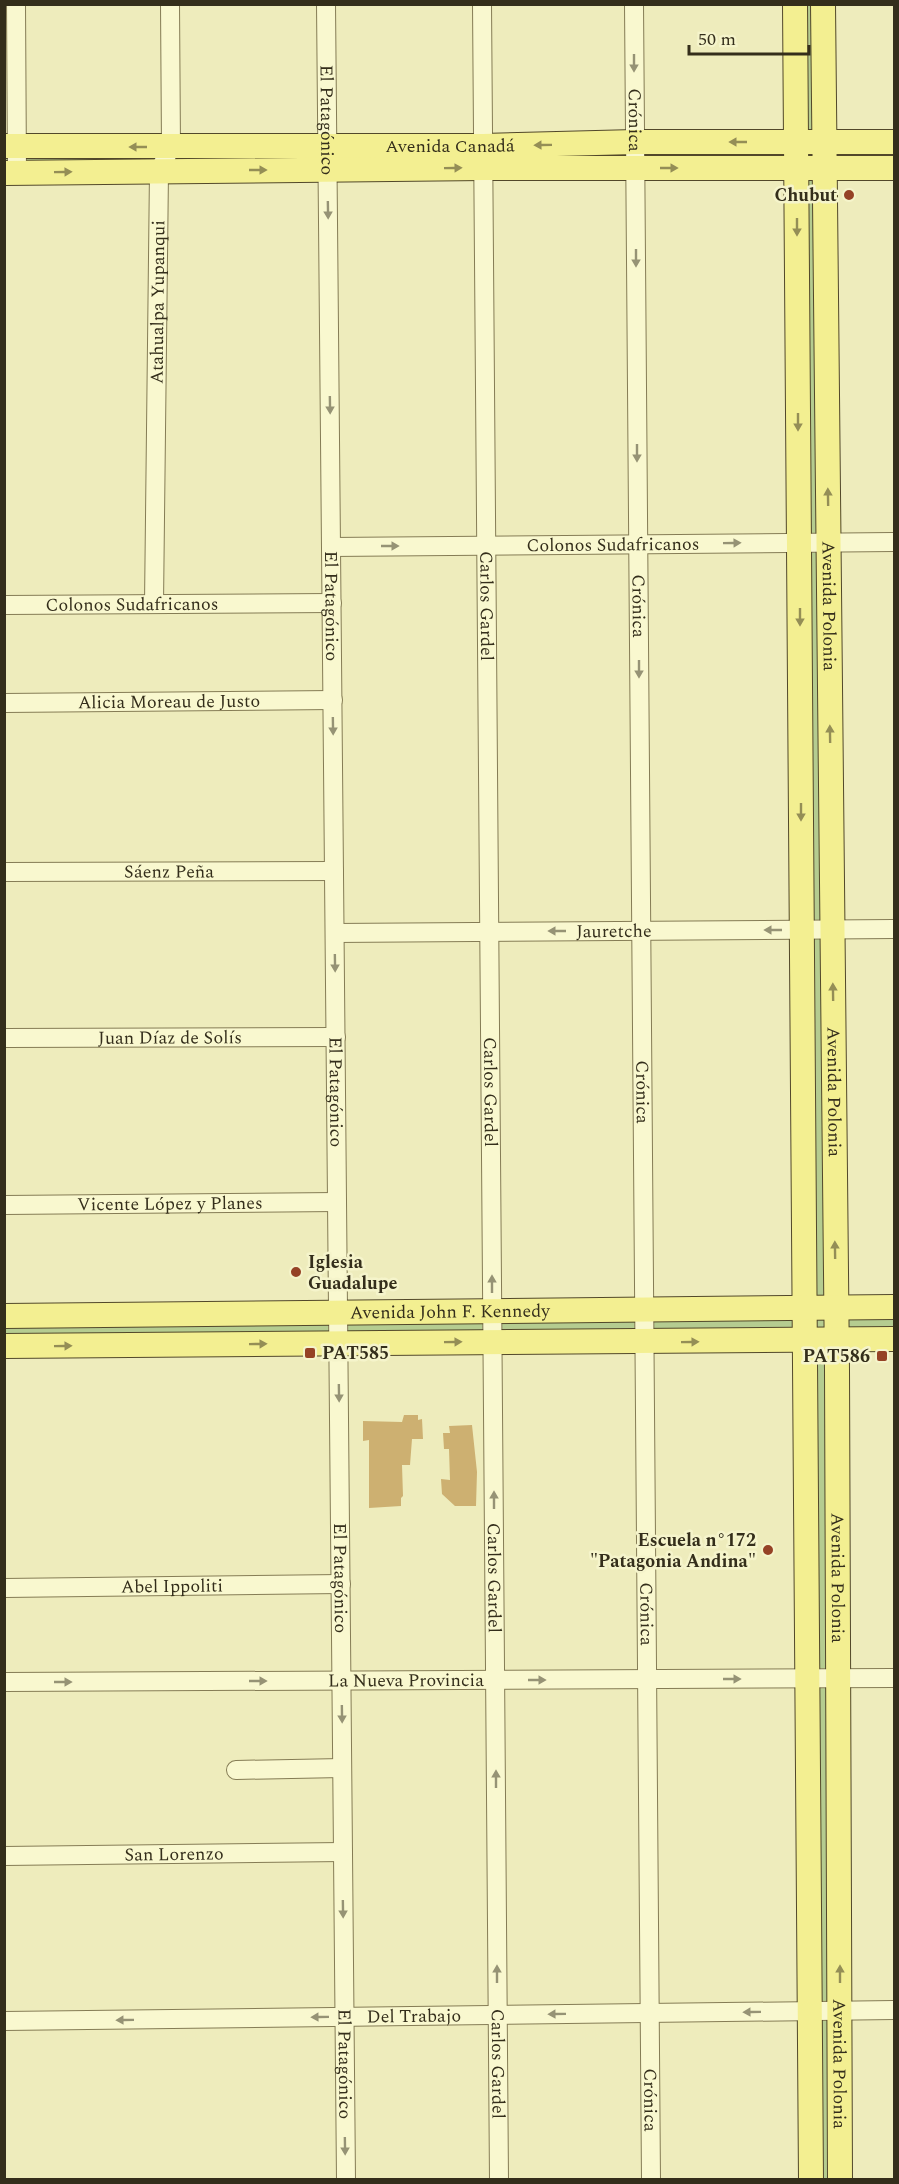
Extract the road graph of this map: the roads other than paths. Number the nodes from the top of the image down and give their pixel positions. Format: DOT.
graph roads {
  1 [pos="16,4"];
  2 [pos="170,4"];
  3 [pos="326,4"];
  4 [pos="482,4"];
  5 [pos="634,4"];
  6 [pos="795,4"];
  7 [pos="823,4"];
  8 [pos="635,142"];
  9 [pos="796,142"];
  10 [pos="824,142"];
  11 [pos="894,142"];
  12 [pos="10,146"];
  13 [pos="171,147"];
  14 [pos="483,157"];
  15 [pos="328,158"];
  16 [pos="635,168"];
  17 [pos="796,168"];
  18 [pos="825,168"];
  19 [pos="894,168"];
  20 [pos="159,171"];
  21 [pos="11,173"];
  22 [pos="894,542"];
  23 [pos="799,543"];
  24 [pos="828,543"];
  25 [pos="638,544"];
  26 [pos="486,546"];
  27 [pos="331,547"];
  28 [pos="332,603"];
  29 [pos="154,604"];
  30 [pos="4,605"];
  31 [pos="333,700"];
  32 [pos="4,703"];
  33 [pos="334,871"];
  34 [pos="4,872"];
  35 [pos="802,929"];
  36 [pos="832,929"];
  37 [pos="894,929"];
  38 [pos="641,931"];
  39 [pos="489,932"];
  40 [pos="334,933"];
  41 [pos="336,1037"];
  42 [pos="4,1038"];
  43 [pos="337,1202"];
  44 [pos="4,1205"];
  45 [pos="894,1307"];
  46 [pos="836,1308"];
  47 [pos="644,1309"];
  48 [pos="805,1309"];
  49 [pos="492,1312"];
  50 [pos="338,1313"];
  51 [pos="4,1317"];
  52 [pos="894,1339"];
  53 [pos="805,1340"];
  54 [pos="836,1340"];
  55 [pos="492,1342"];
  56 [pos="338,1343"];
  57 [pos="644,1343"];
  58 [pos="4,1346"];
  59 [pos="340,1584"];
  60 [pos="4,1588"];
  61 [pos="894,1678"];
  62 [pos="647,1679"];
  63 [pos="808,1679"];
  64 [pos="839,1679"];
  65 [pos="341,1680"];
  66 [pos="495,1680"];
  67 [pos="4,1682"];
  68 [pos="342,1768"];
  69 [pos="236,1770"];
  70 [pos="343,1852"];
  71 [pos="4,1856"];
  72 [pos="894,2010"];
  73 [pos="810,2011"];
  74 [pos="840,2011"];
  75 [pos="650,2013"];
  76 [pos="498,2015"];
  77 [pos="344,2017"];
  78 [pos="4,2021"];
  79 [pos="346,2180"];
  80 [pos="499,2180"];
  81 [pos="651,2180"];
  82 [pos="811,2180"];
  83 [pos="840,2180"];
  1 -- 12 [label="street"];
  2 -- 13 [label="street, Atahualpa Yupanqui"];
  3 -- 15 [label="street, El Patagónico"];
  4 -- 14 [label="street, Carlos Gardel"];
  5 -- 8 [label="street, Crónica, one-way"];
  6 -- 9 [label="main road, Avenida Polonia"];
  7 -- 10 [label="main road, Avenida Polonia"];
  9 -- 8 [label="main road, Avenida Canadá, one-way"];
  8 -- 14 [label="main road, Avenida Canadá, one-way"];
  8 -- 16 [label="street, Crónica"];
  9 -- 10 [label="main road, Avenida Canadá"];
  9 -- 17 [label="main road, Avenida Polonia"];
  10 -- 11 [label="main road, Avenida Canadá"];
  10 -- 18 [label="main road, Avenida Polonia"];
  13 -- 12 [label="main road, Avenida Canadá, one-way"];
  12 -- 21 [label="street"];
  13 -- 15 [label="main road, Avenida Canadá"];
  13 -- 20 [label="street, Atahualpa Yupanqui"];
  14 -- 15 [label="main road, Avenida Canadá"];
  14 -- 16 [label="main road, Avenida Canadá"];
  14 -- 26 [label="street, Carlos Gardel"];
  20 -- 15 [label="main road, Avenida Canadá, one-way"];
  15 -- 27 [label="street, El Patagónico, one-way"];
  16 -- 17 [label="main road, Avenida Canadá, one-way"];
  16 -- 25 [label="street, Crónica, one-way"];
  17 -- 18 [label="main road, Avenida Canadá"];
  17 -- 23 [label="main road, Avenida Polonia, one-way"];
  18 -- 19 [label="main road, Avenida Canadá"];
  24 -- 18 [label="main road, Avenida Polonia, one-way"];
  21 -- 20 [label="main road, Avenida Canadá, one-way"];
  20 -- 29 [label="street, Atahualpa Yupanqui"];
  22 -- 24 [label="street, Colonos Sudafricanos"];
  23 -- 24 [label="street, Colonos Sudafricanos"];
  25 -- 23 [label="street, Colonos Sudafricanos, one-way"];
  23 -- 35 [label="main road, Avenida Polonia, one-way"];
  36 -- 24 [label="main road, Avenida Polonia, one-way"];
  25 -- 26 [label="street, Colonos Sudafricanos"];
  25 -- 38 [label="street, Crónica, one-way"];
  27 -- 26 [label="street, Colonos Sudafricanos, one-way"];
  26 -- 39 [label="street, Carlos Gardel"];
  27 -- 28 [label="street, El Patagónico"];
  28 -- 29 [label="street, Colonos Sudafricanos"];
  28 -- 31 [label="street, El Patagónico"];
  29 -- 30 [label="street, Colonos Sudafricanos"];
  31 -- 32 [label="street, Alicia Moreau de Justo"];
  31 -- 33 [label="street, El Patagónico, one-way"];
  33 -- 34 [label="street, Sáenz Peña"];
  33 -- 40 [label="street, El Patagónico"];
  35 -- 36 [label="street, Jauretche"];
  35 -- 38 [label="street, Jauretche, one-way"];
  35 -- 48 [label="main road, Avenida Polonia"];
  36 -- 37 [label="street, Jauretche"];
  46 -- 36 [label="main road, Avenida Polonia, one-way"];
  38 -- 39 [label="street, Jauretche, one-way"];
  38 -- 47 [label="street, Crónica"];
  39 -- 40 [label="street, Jauretche"];
  49 -- 39 [label="street, Carlos Gardel, one-way"];
  40 -- 41 [label="street, El Patagónico, one-way"];
  41 -- 42 [label="street, Juan Díaz de Solís"];
  41 -- 43 [label="street, El Patagónico"];
  43 -- 44 [label="street, Vicente López y Planes"];
  43 -- 50 [label="street, El Patagónico"];
  45 -- 46 [label="main road, Avenida John F. Kennedy"];
  46 -- 48 [label="main road, Avenida John F. Kennedy"];
  46 -- 54 [label="main road, Avenida Polonia"];
  47 -- 48 [label="main road, Avenida John F. Kennedy"];
  47 -- 49 [label="main road, Avenida John F. Kennedy"];
  47 -- 57 [label="street, Crónica"];
  48 -- 53 [label="main road, Avenida Polonia"];
  49 -- 50 [label="main road, Avenida John F. Kennedy"];
  49 -- 55 [label="street, Carlos Gardel"];
  50 -- 51 [label="main road, Avenida John F. Kennedy"];
  50 -- 56 [label="street, El Patagónico"];
  52 -- 54 [label="main road, Avenida John F. Kennedy"];
  53 -- 54 [label="main road, Avenida John F. Kennedy"];
  57 -- 53 [label="main road, Avenida John F. Kennedy, one-way"];
  53 -- 63 [label="main road, Avenida Polonia"];
  54 -- 64 [label="main road, Avenida Polonia"];
  56 -- 55 [label="main road, Avenida John F. Kennedy, one-way"];
  55 -- 57 [label="main road, Avenida John F. Kennedy"];
  66 -- 55 [label="street, Carlos Gardel, one-way"];
  58 -- 56 [label="main road, Avenida John F. Kennedy, one-way"];
  56 -- 59 [label="street, El Patagónico, one-way"];
  57 -- 62 [label="street, Crónica"];
  59 -- 60 [label="street, Abel Ippoliti"];
  59 -- 65 [label="street, El Patagónico"];
  61 -- 64 [label="street"];
  62 -- 63 [label="street, La Nueva Provincia, one-way"];
  66 -- 62 [label="street, La Nueva Provincia, one-way"];
  62 -- 75 [label="street, Crónica"];
  63 -- 64 [label="street, La Nueva Provincia"];
  63 -- 73 [label="main road, Avenida Polonia"];
  74 -- 64 [label="main road, Avenida Polonia, one-way"];
  65 -- 66 [label="street, La Nueva Provincia"];
  67 -- 65 [label="street, La Nueva Provincia, one-way"];
  65 -- 68 [label="street, El Patagónico, one-way"];
  76 -- 66 [label="street, Carlos Gardel, one-way"];
  68 -- 69 [label="street"];
  68 -- 70 [label="street, El Patagónico"];
  70 -- 71 [label="street, San Lorenzo"];
  70 -- 77 [label="street, El Patagónico, one-way"];
  72 -- 74 [label="street, Del Trabajo"];
  73 -- 74 [label="street, Del Trabajo"];
  73 -- 75 [label="street, Del Trabajo, one-way"];
  73 -- 82 [label="main road, Avenida Polonia"];
  74 -- 83 [label="main road, Avenida Polonia"];
  75 -- 76 [label="street, Del Trabajo, one-way"];
  75 -- 81 [label="street, Crónica"];
  76 -- 77 [label="street, Del Trabajo"];
  76 -- 80 [label="street, Carlos Gardel"];
  77 -- 78 [label="street, Del Trabajo, one-way"];
  77 -- 79 [label="street, El Patagónico, one-way"];
}
